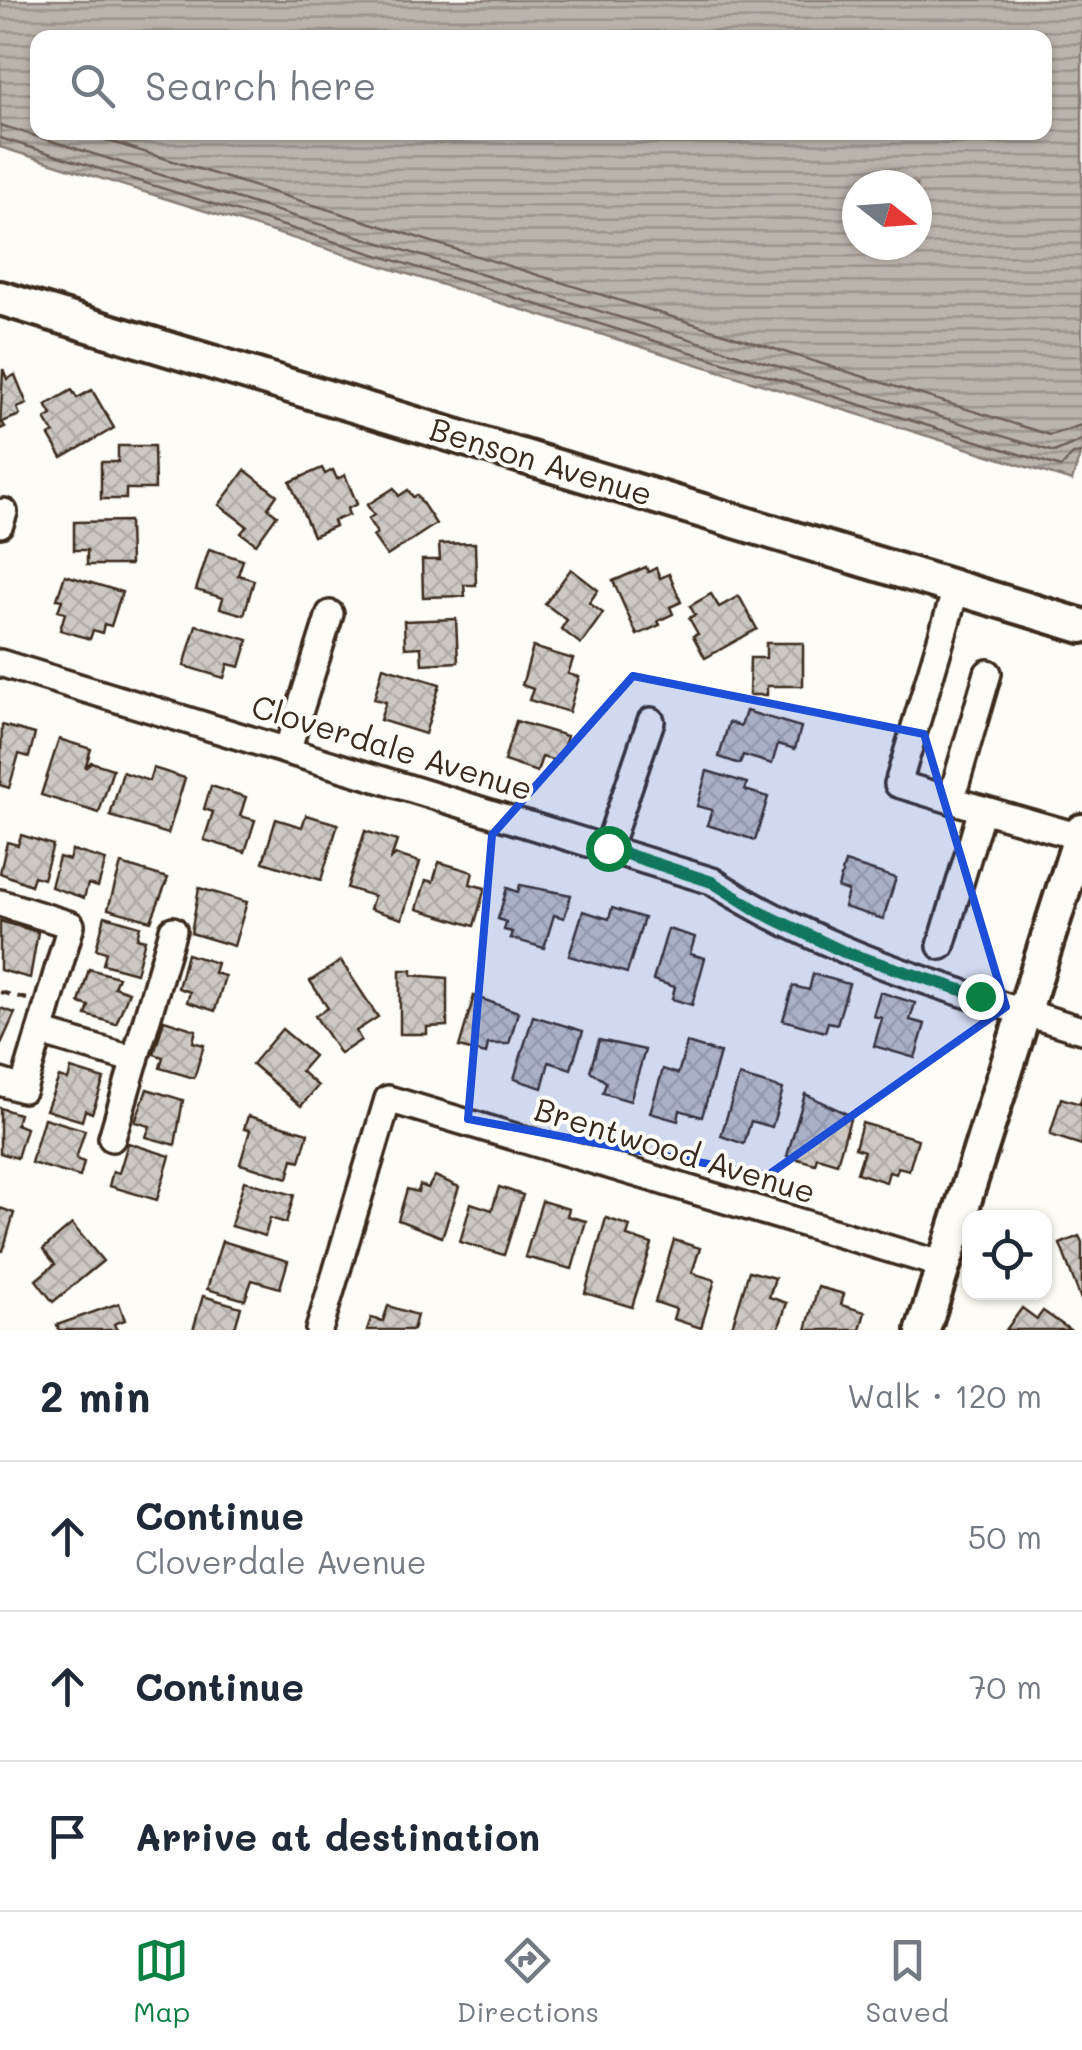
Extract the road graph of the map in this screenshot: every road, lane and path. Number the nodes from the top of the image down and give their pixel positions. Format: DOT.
graph roads {
  1 [pos="0,298"];
  2 [pos="956,589"];
  3 [pos="330,614"];
  4 [pos="1082,626"];
  5 [pos="0,663"];
  6 [pos="988,673"];
  7 [pos="651,722"];
  8 [pos="287,750"];
  9 [pos="951,800"];
  10 [pos="982,809"];
  11 [pos="1081,834"];
  12 [pos="608,848"];
  13 [pos="0,903"];
  14 [pos="173,930"];
  15 [pos="941,946"];
  16 [pos="0,992"];
  17 [pos="32,1000"];
  18 [pos="1024,1012"];
  19 [pos="1082,1030"];
  20 [pos="40,1032"];
  21 [pos="135,1060"];
  22 [pos="0,1082"];
  23 [pos="112,1138"];
  24 [pos="943,1265"];
  25 [pos="319,1330"];
  26 [pos="923,1330"];
  1 -- 2 [label="main road, Benson Avenue"];
  2 -- 4 [label="main road, Benson Avenue"];
  2 -- 9 [label="street"];
  3 -- 8 [label="street"];
  5 -- 8 [label="street, Cloverdale Avenue"];
  6 -- 9 [label="street"];
  7 -- 12 [label="street"];
  8 -- 12 [label="street, Cloverdale Avenue"];
  9 -- 10 [label="street"];
  10 -- 11 [label="street"];
  10 -- 15 [label="street"];
  11 -- 18 [label="main road"];
  12 -- 18 [label="street, Cloverdale Avenue"];
  13 -- 20 [label="street"];
  14 -- 21 [label="street"];
  16 -- 17 [label="path"];
  18 -- 19 [label="street, Cloverdale Avenue"];
  18 -- 24 [label="main road"];
  20 -- 21 [label="street"];
  20 -- 22 [label="street"];
  21 -- 23 [label="street"];
  24 -- 25 [label="street, Brentwood Avenue"];
  24 -- 26 [label="main road"];
}
